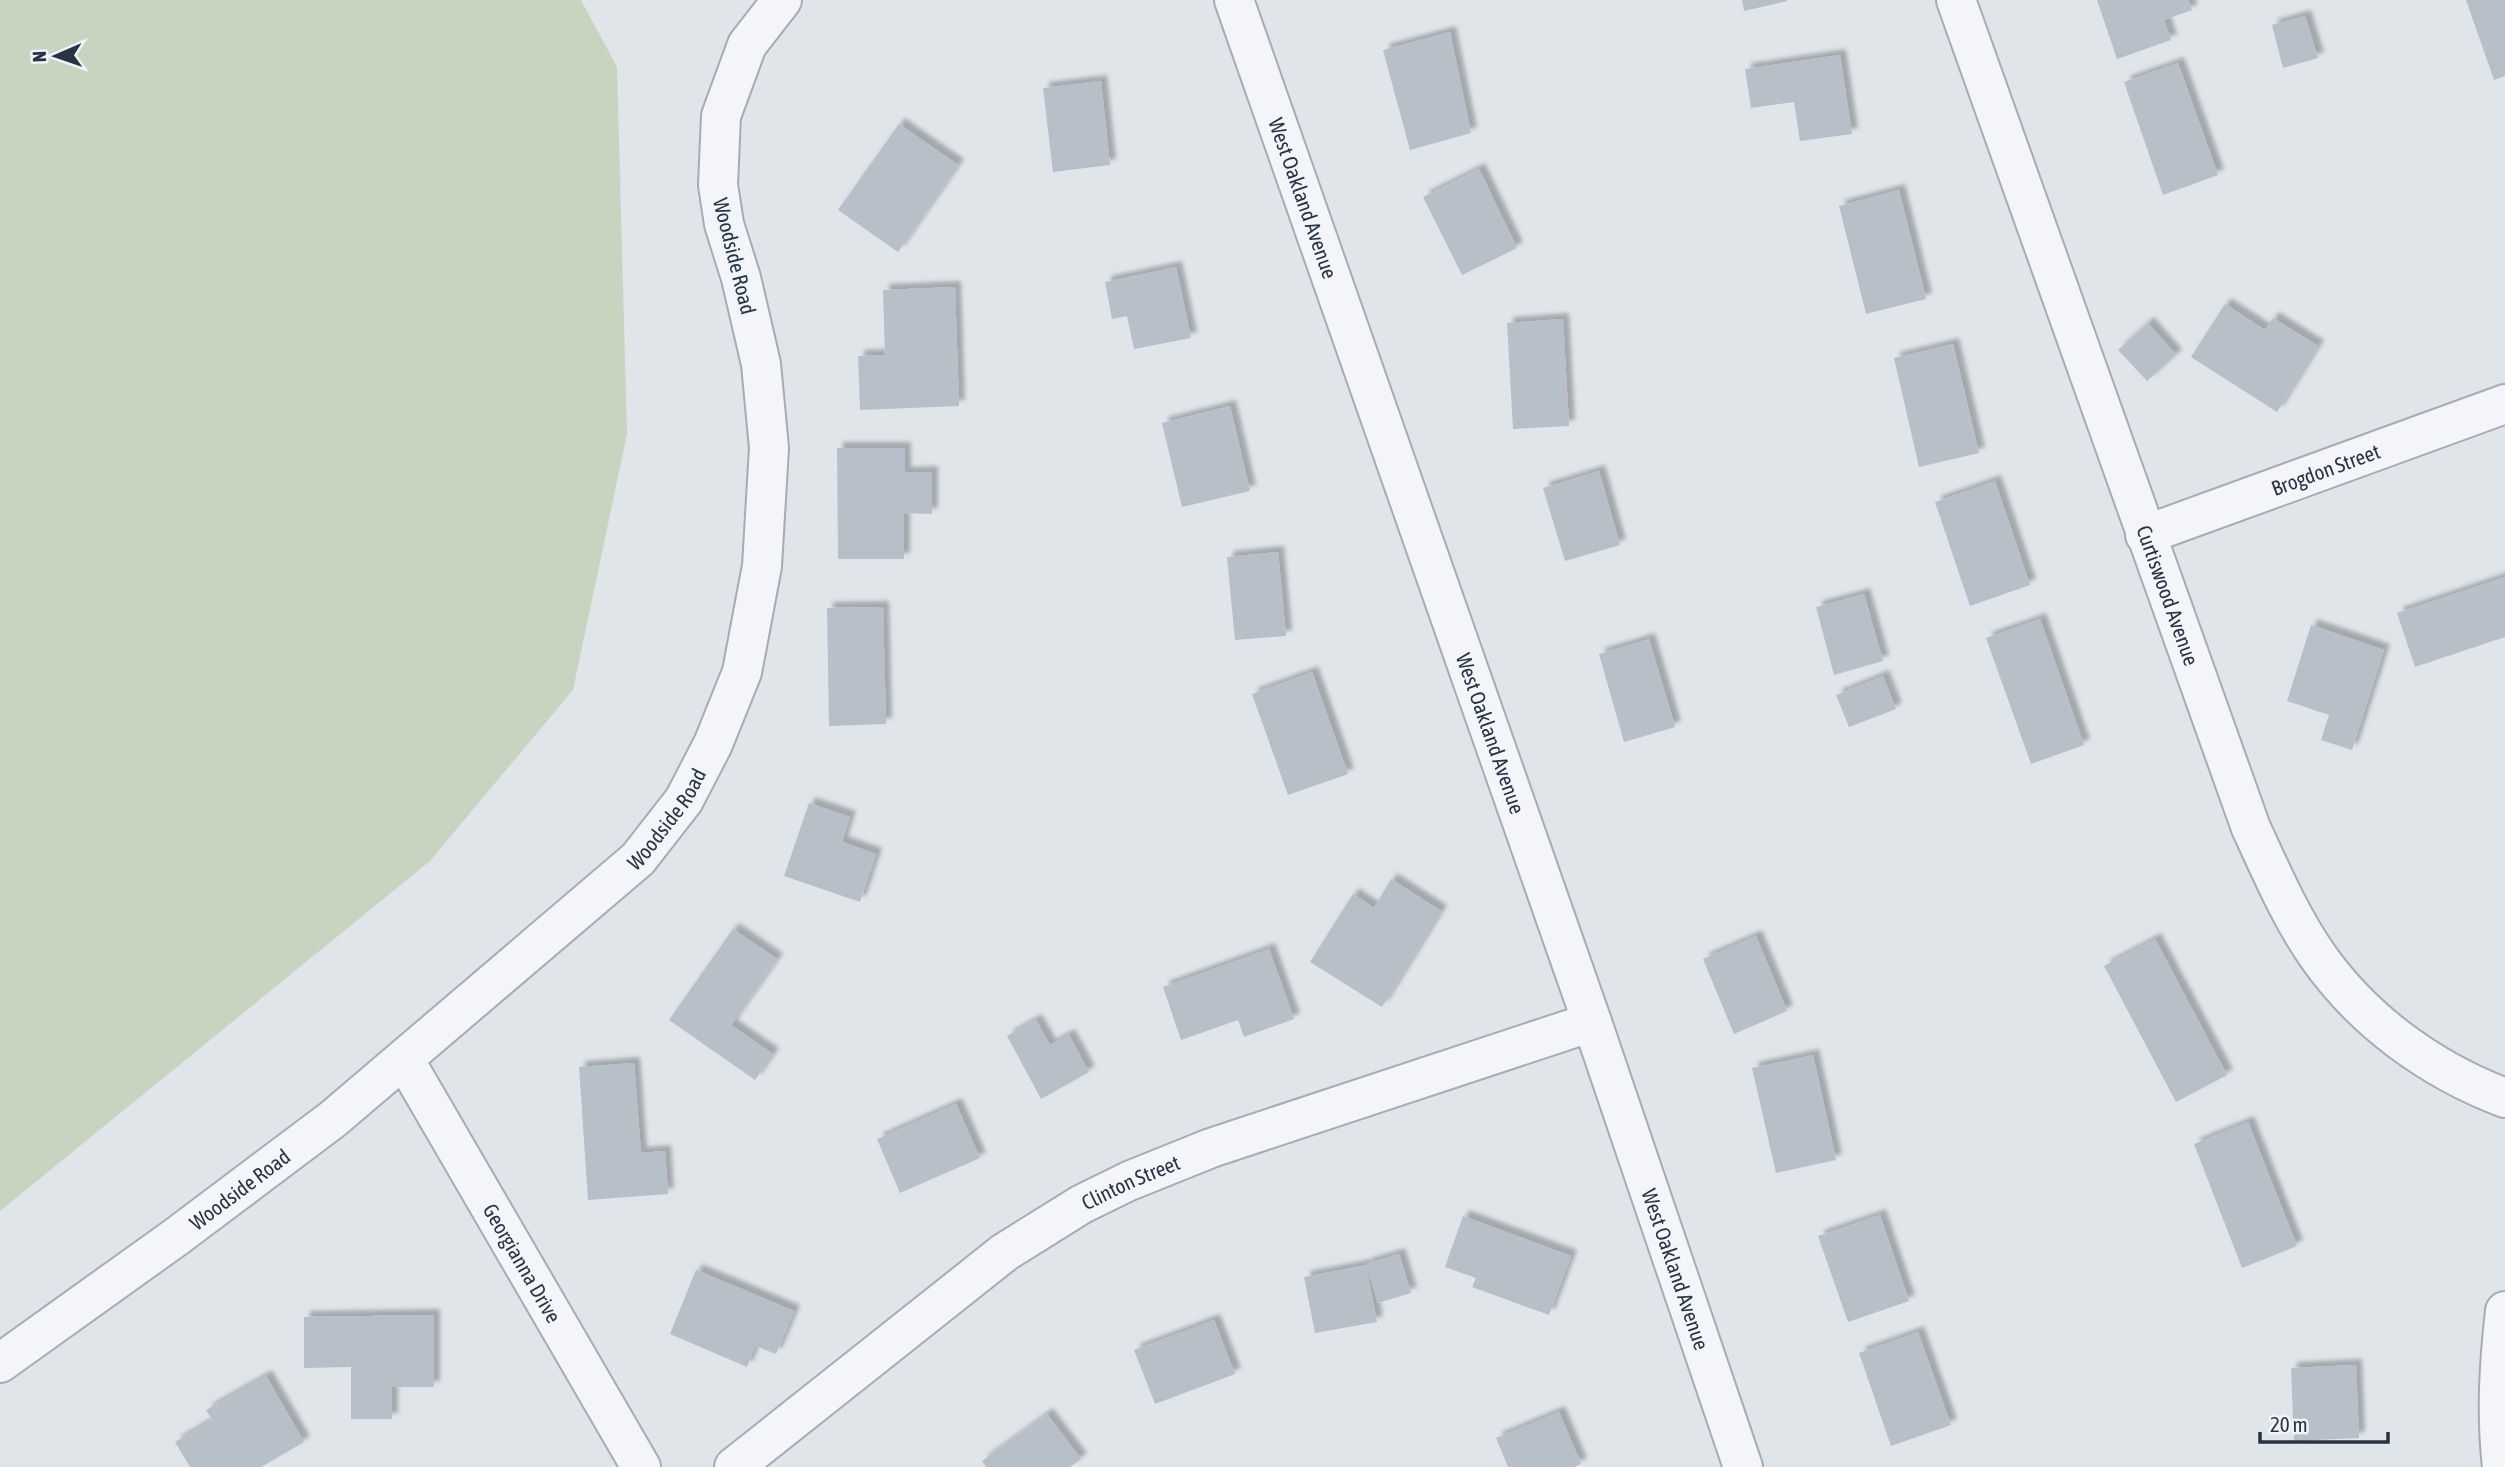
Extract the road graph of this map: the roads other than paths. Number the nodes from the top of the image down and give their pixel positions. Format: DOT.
graph roads {
  1 [pos="782,0"];
  2 [pos="1234,0"];
  3 [pos="1956,0"];
  4 [pos="2505,404"];
  5 [pos="2145,535"];
  6 [pos="1592,1022"];
  7 [pos="404,1059"];
  8 [pos="2505,1098"];
  9 [pos="2505,1311"];
  10 [pos="0,1363"];
  11 [pos="641,1467"];
  12 [pos="734,1467"];
  13 [pos="1743,1467"];
  14 [pos="2502,1467"];
  1 -- 7 [label="street, Woodside Road"];
  2 -- 6 [label="street, West Oakland Avenue"];
  3 -- 5 [label="street, Curtiswood Avenue"];
  4 -- 5 [label="street, Brogdon Street"];
  5 -- 8 [label="street, Curtiswood Avenue"];
  6 -- 12 [label="street, Clinton Street"];
  6 -- 13 [label="street, West Oakland Avenue"];
  7 -- 10 [label="street, Woodside Road"];
  7 -- 11 [label="street, Georgianna Drive"];
  9 -- 14 [label="street"];
}
